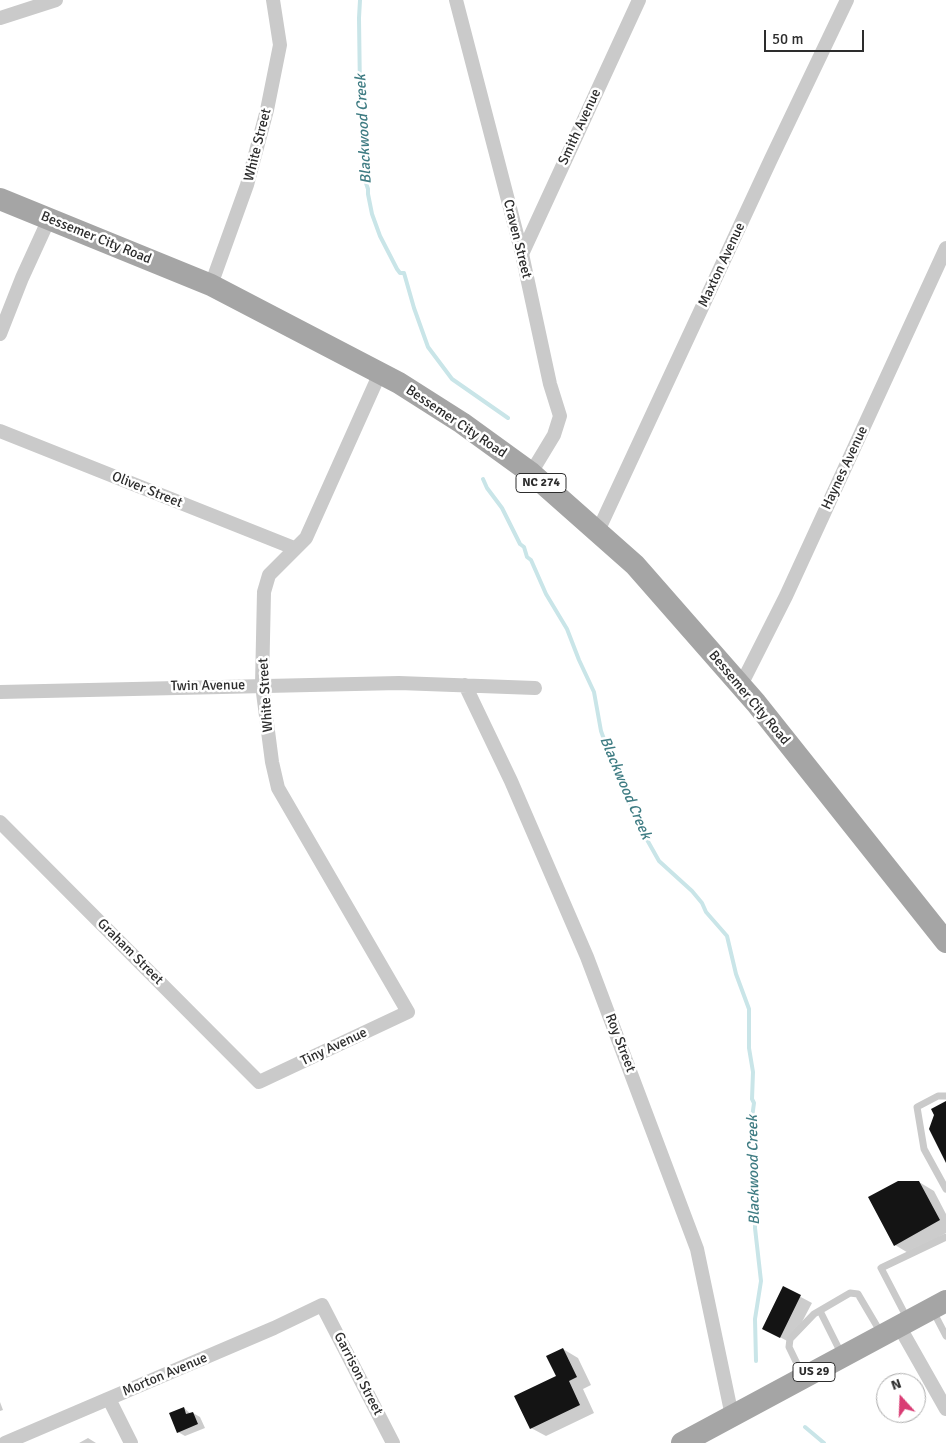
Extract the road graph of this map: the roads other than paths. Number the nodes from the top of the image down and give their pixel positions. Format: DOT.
graph roads {
  1 [pos="56,0"];
  2 [pos="273,0"];
  3 [pos="456,0"];
  4 [pos="639,0"];
  5 [pos="848,0"];
  6 [pos="0,18"];
  7 [pos="0,199"];
  8 [pos="49,218"];
  9 [pos="946,248"];
  10 [pos="522,254"];
  11 [pos="211,285"];
  12 [pos="0,334"];
  13 [pos="380,373"];
  14 [pos="0,431"];
  15 [pos="530,473"];
  16 [pos="598,531"];
  17 [pos="294,548"];
  18 [pos="262,685"];
  19 [pos="466,685"];
  20 [pos="741,685"];
  21 [pos="535,688"];
  22 [pos="0,692"];
  23 [pos="0,822"];
  24 [pos="946,942"];
  25 [pos="408,1012"];
  26 [pos="259,1082"];
  27 [pos="946,1096"];
  28 [pos="946,1189"];
  29 [pos="946,1237"];
  30 [pos="322,1305"];
  31 [pos="939,1305"];
  32 [pos="820,1310"];
  33 [pos="896,1328"];
  34 [pos="946,1336"];
  35 [pos="843,1356"];
  36 [pos="804,1378"];
  37 [pos="109,1399"];
  38 [pos="946,1409"];
  39 [pos="732,1416"];
  40 [pos="5,1443"];
  41 [pos="131,1443"];
  42 [pos="393,1443"];
  43 [pos="682,1443"];
  1 -- 6 [label="street"];
  2 -- 11 [label="street, White Street"];
  3 -- 10 [label="street, Craven Street"];
  4 -- 10 [label="street, Smith Avenue"];
  5 -- 16 [label="street, Maxton Avenue"];
  7 -- 8 [label="main road, Bessemer City Road / NC 274"];
  8 -- 11 [label="main road, Bessemer City Road / NC 274"];
  8 -- 12 [label="street"];
  9 -- 20 [label="street, Haynes Avenue"];
  10 -- 15 [label="street, Craven Street"];
  11 -- 13 [label="main road, Bessemer City Road / NC 274"];
  13 -- 15 [label="main road, Bessemer City Road / NC 274"];
  13 -- 17 [label="street, White Street"];
  14 -- 17 [label="street, Oliver Street"];
  15 -- 16 [label="main road, Bessemer City Road / NC 274"];
  16 -- 20 [label="main road, Bessemer City Road / NC 274"];
  17 -- 18 [label="street, White Street"];
  18 -- 19 [label="street, Twin Avenue"];
  18 -- 22 [label="street, Twin Avenue"];
  18 -- 25 [label="street, White Street"];
  19 -- 21 [label="street, Twin Avenue"];
  19 -- 39 [label="street, Roy Street"];
  20 -- 24 [label="main road, Bessemer City Road / NC 274"];
  23 -- 26 [label="street, Graham Street"];
  25 -- 26 [label="street, Tiny Avenue"];
  27 -- 28 [label="lane"];
  29 -- 33 [label="lane"];
  30 -- 37 [label="street, Morton Avenue"];
  30 -- 42 [label="street, Garrison Street"];
  31 -- 33 [label="main road, US 29"];
  31 -- 34 [label="lane"];
  32 -- 33 [label="lane"];
  32 -- 35 [label="lane"];
  32 -- 36 [label="lane"];
  33 -- 35 [label="main road, US 29"];
  33 -- 38 [label="street"];
  35 -- 36 [label="main road, US 29"];
  36 -- 39 [label="main road, US 29"];
  37 -- 40 [label="street, Morton Avenue"];
  37 -- 41 [label="street"];
  39 -- 43 [label="main road, US 29"];
}
